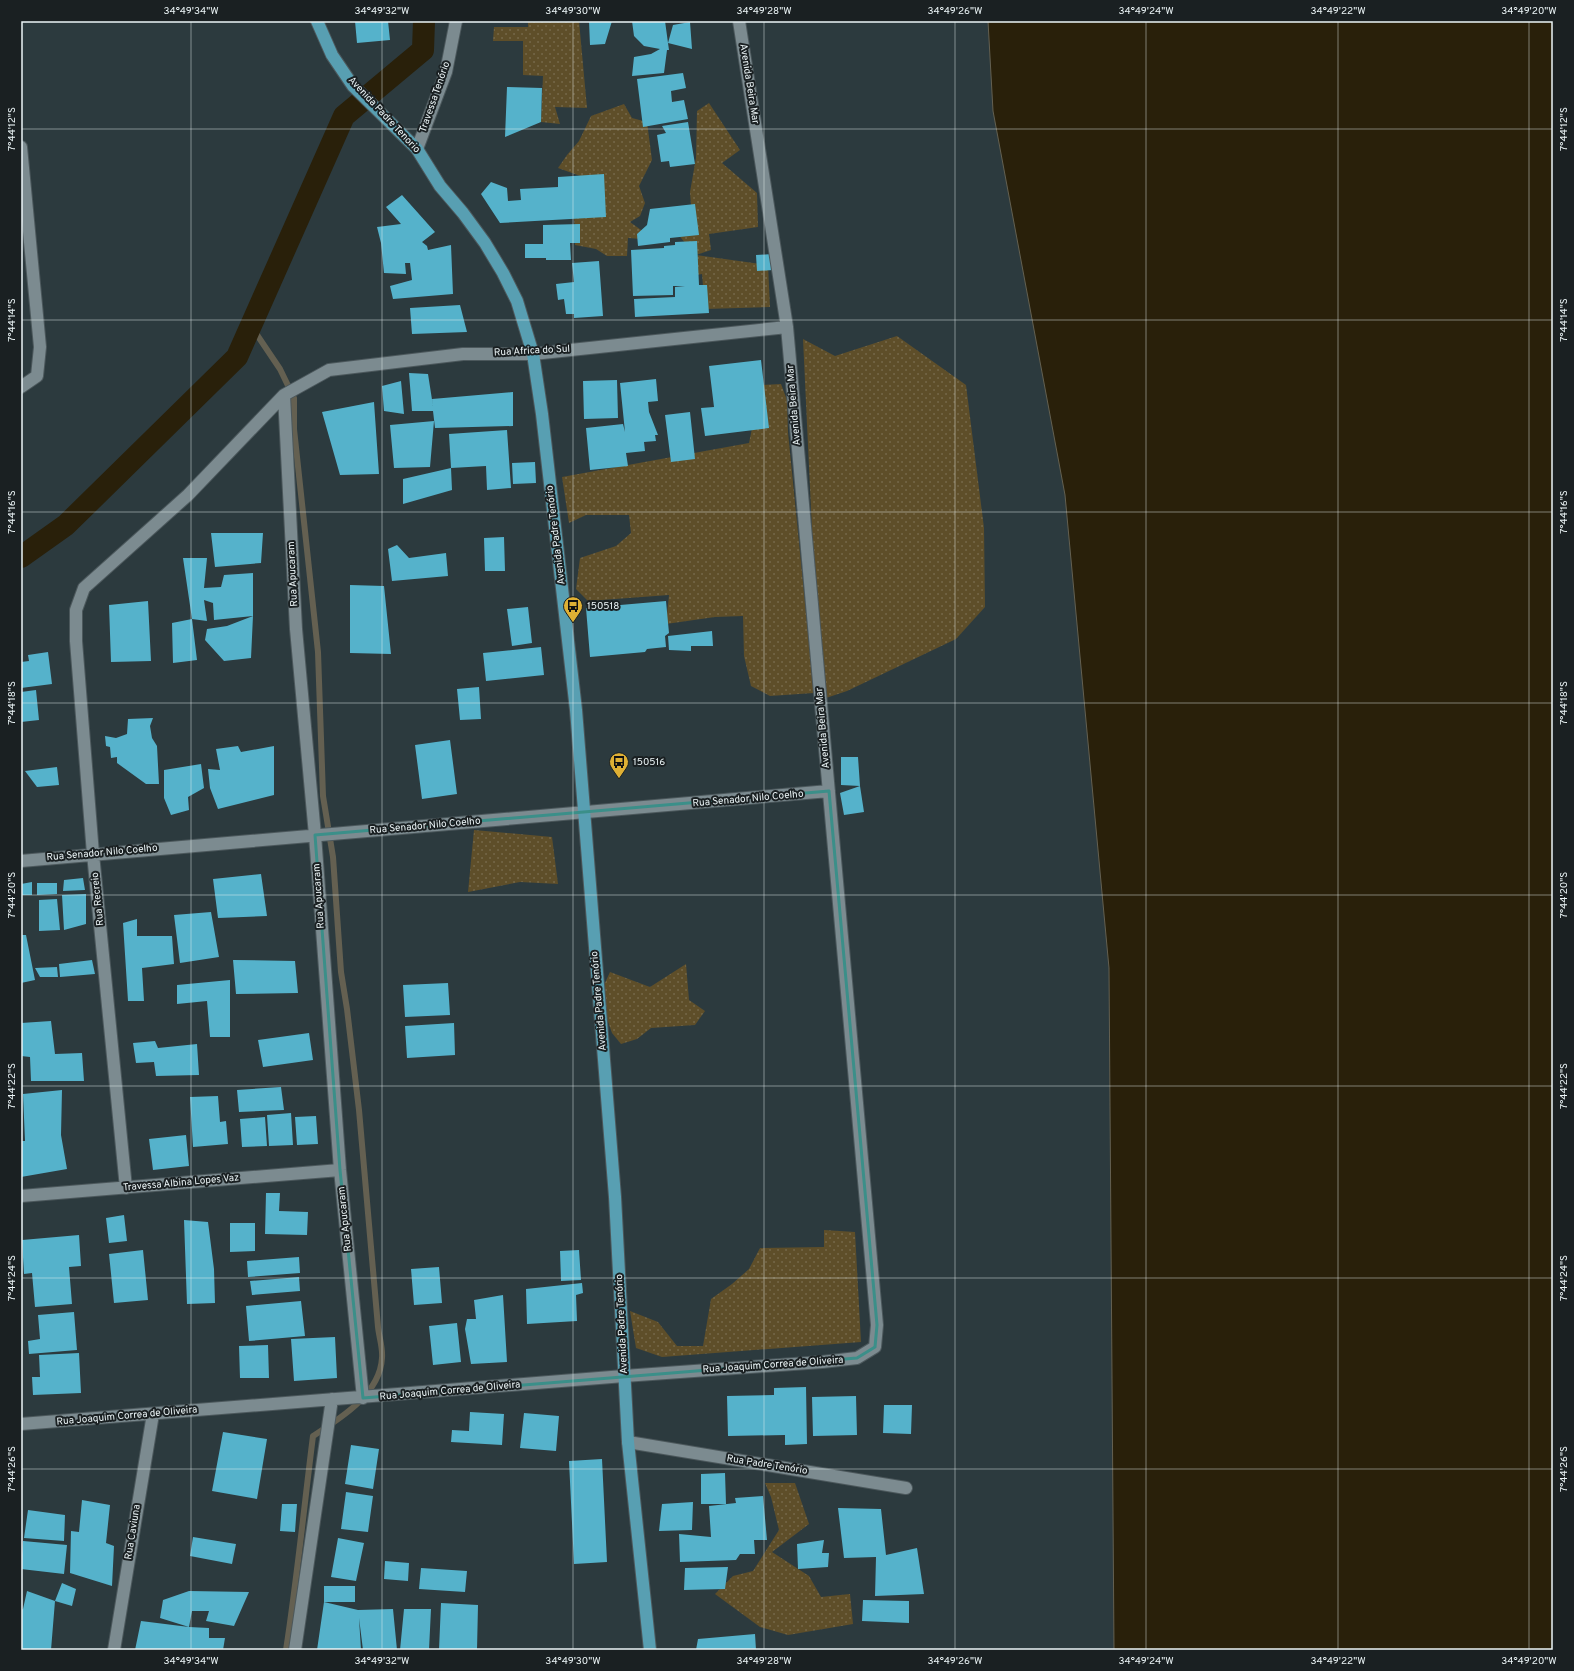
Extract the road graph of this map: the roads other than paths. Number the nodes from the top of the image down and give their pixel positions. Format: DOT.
graph roads {
  1 [pos="317,21"];
  2 [pos="456,21"];
  3 [pos="739,21"];
  4 [pos="21,147"];
  5 [pos="417,149"];
  6 [pos="787,327"];
  7 [pos="533,354"];
  8 [pos="21,387"];
  9 [pos="284,395"];
  10 [pos="76,610"];
  11 [pos="828,791"];
  12 [pos="584,813"];
  13 [pos="315,835"];
  14 [pos="93,854"];
  15 [pos="21,860"];
  16 [pos="340,1170"];
  17 [pos="126,1188"];
  18 [pos="21,1196"];
  19 [pos="875,1347"];
  20 [pos="624,1376"];
  21 [pos="363,1398"];
  22 [pos="332,1399"];
  23 [pos="152,1414"];
  24 [pos="21,1424"];
  25 [pos="628,1442"];
  26 [pos="906,1488"];
  27 [pos="114,1650"];
  28 [pos="295,1650"];
  29 [pos="650,1650"];
  1 -- 5 [label="main road, Avenida Padre Tenorio"];
  2 -- 5 [label="street, Travessa Tenório"];
  3 -- 6 [label="street, Avenida Beira Mar"];
  4 -- 8 [label="street"];
  5 -- 7 [label="main road, Avenida Padre Tenorio"];
  6 -- 7 [label="street, Rua Africa do Sul"];
  6 -- 11 [label="street, Avenida Beira Mar"];
  7 -- 9 [label="street, Rua Africa do Sul"];
  7 -- 12 [label="main road, Avenida Padre Tenório"];
  9 -- 10 [label="street, Rua Africa do Sul"];
  9 -- 13 [label="street, Rua Apucaram"];
  10 -- 14 [label="street, Rua Recreio"];
  11 -- 12 [label="street, Rua Senador Nilo Coelho"];
  11 -- 19 [label="street, Avenida Beira Mar"];
  12 -- 13 [label="street, Rua Senador Nilo Coelho"];
  12 -- 20 [label="main road, Avenida Padre Tenório"];
  13 -- 14 [label="street, Rua Senador Nilo Coelho"];
  13 -- 16 [label="street, Rua Apucaram"];
  14 -- 15 [label="street, Rua Senador Nilo Coelho"];
  14 -- 17 [label="street, Rua Recreio"];
  16 -- 17 [label="street, Travessa Albina Lopes Vaz"];
  16 -- 21 [label="street, Rua Apucaram"];
  17 -- 18 [label="street, Travessa Albina Lopes Vaz"];
  19 -- 20 [label="street, Rua Joaquim Correa de Oliveira"];
  20 -- 21 [label="street, Rua Joaquim Correa de Oliveira"];
  20 -- 25 [label="main road, Avenida Padre Tenório"];
  21 -- 22 [label="street, Rua Joaquim Correa de Oliveira"];
  22 -- 23 [label="street, Rua Joaquim Correa de Oliveira"];
  22 -- 28 [label="street"];
  23 -- 24 [label="street, Rua Joaquim Correa de Oliveira"];
  23 -- 27 [label="street, Rua Caviuna"];
  25 -- 26 [label="street, Rua Padre Tenório"];
  25 -- 29 [label="main road, Avenida Padre Tenório"];
}
